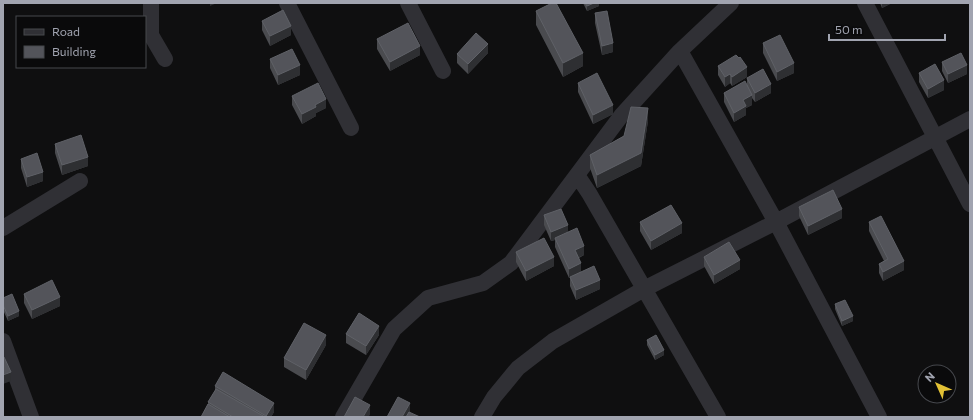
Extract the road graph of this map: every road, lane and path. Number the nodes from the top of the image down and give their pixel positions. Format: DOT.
graph roads {
  1 [pos="151,3"];
  2 [pos="287,3"];
  3 [pos="408,3"];
  4 [pos="732,3"];
  5 [pos="865,3"];
  6 [pos="680,51"];
  7 [pos="165,59"];
  8 [pos="443,71"];
  9 [pos="970,119"];
  10 [pos="351,128"];
  11 [pos="935,138"];
  12 [pos="577,175"];
  13 [pos="80,181"];
  14 [pos="970,204"];
  15 [pos="776,222"];
  16 [pos="3,228"];
  17 [pos="644,289"];
  18 [pos="3,341"];
  19 [pos="31,417"];
  20 [pos="343,417"];
  21 [pos="482,417"];
  22 [pos="718,417"];
  23 [pos="879,417"];
  1 -- 7 [label="street"];
  2 -- 10 [label="street"];
  3 -- 8 [label="street"];
  4 -- 6 [label="street"];
  5 -- 11 [label="street"];
  6 -- 12 [label="street"];
  6 -- 15 [label="street"];
  9 -- 11 [label="street"];
  11 -- 14 [label="street"];
  11 -- 15 [label="street"];
  12 -- 17 [label="street"];
  12 -- 20 [label="street"];
  13 -- 16 [label="street"];
  15 -- 17 [label="street"];
  15 -- 23 [label="street"];
  17 -- 21 [label="street"];
  17 -- 22 [label="street"];
  18 -- 19 [label="street"];
}
